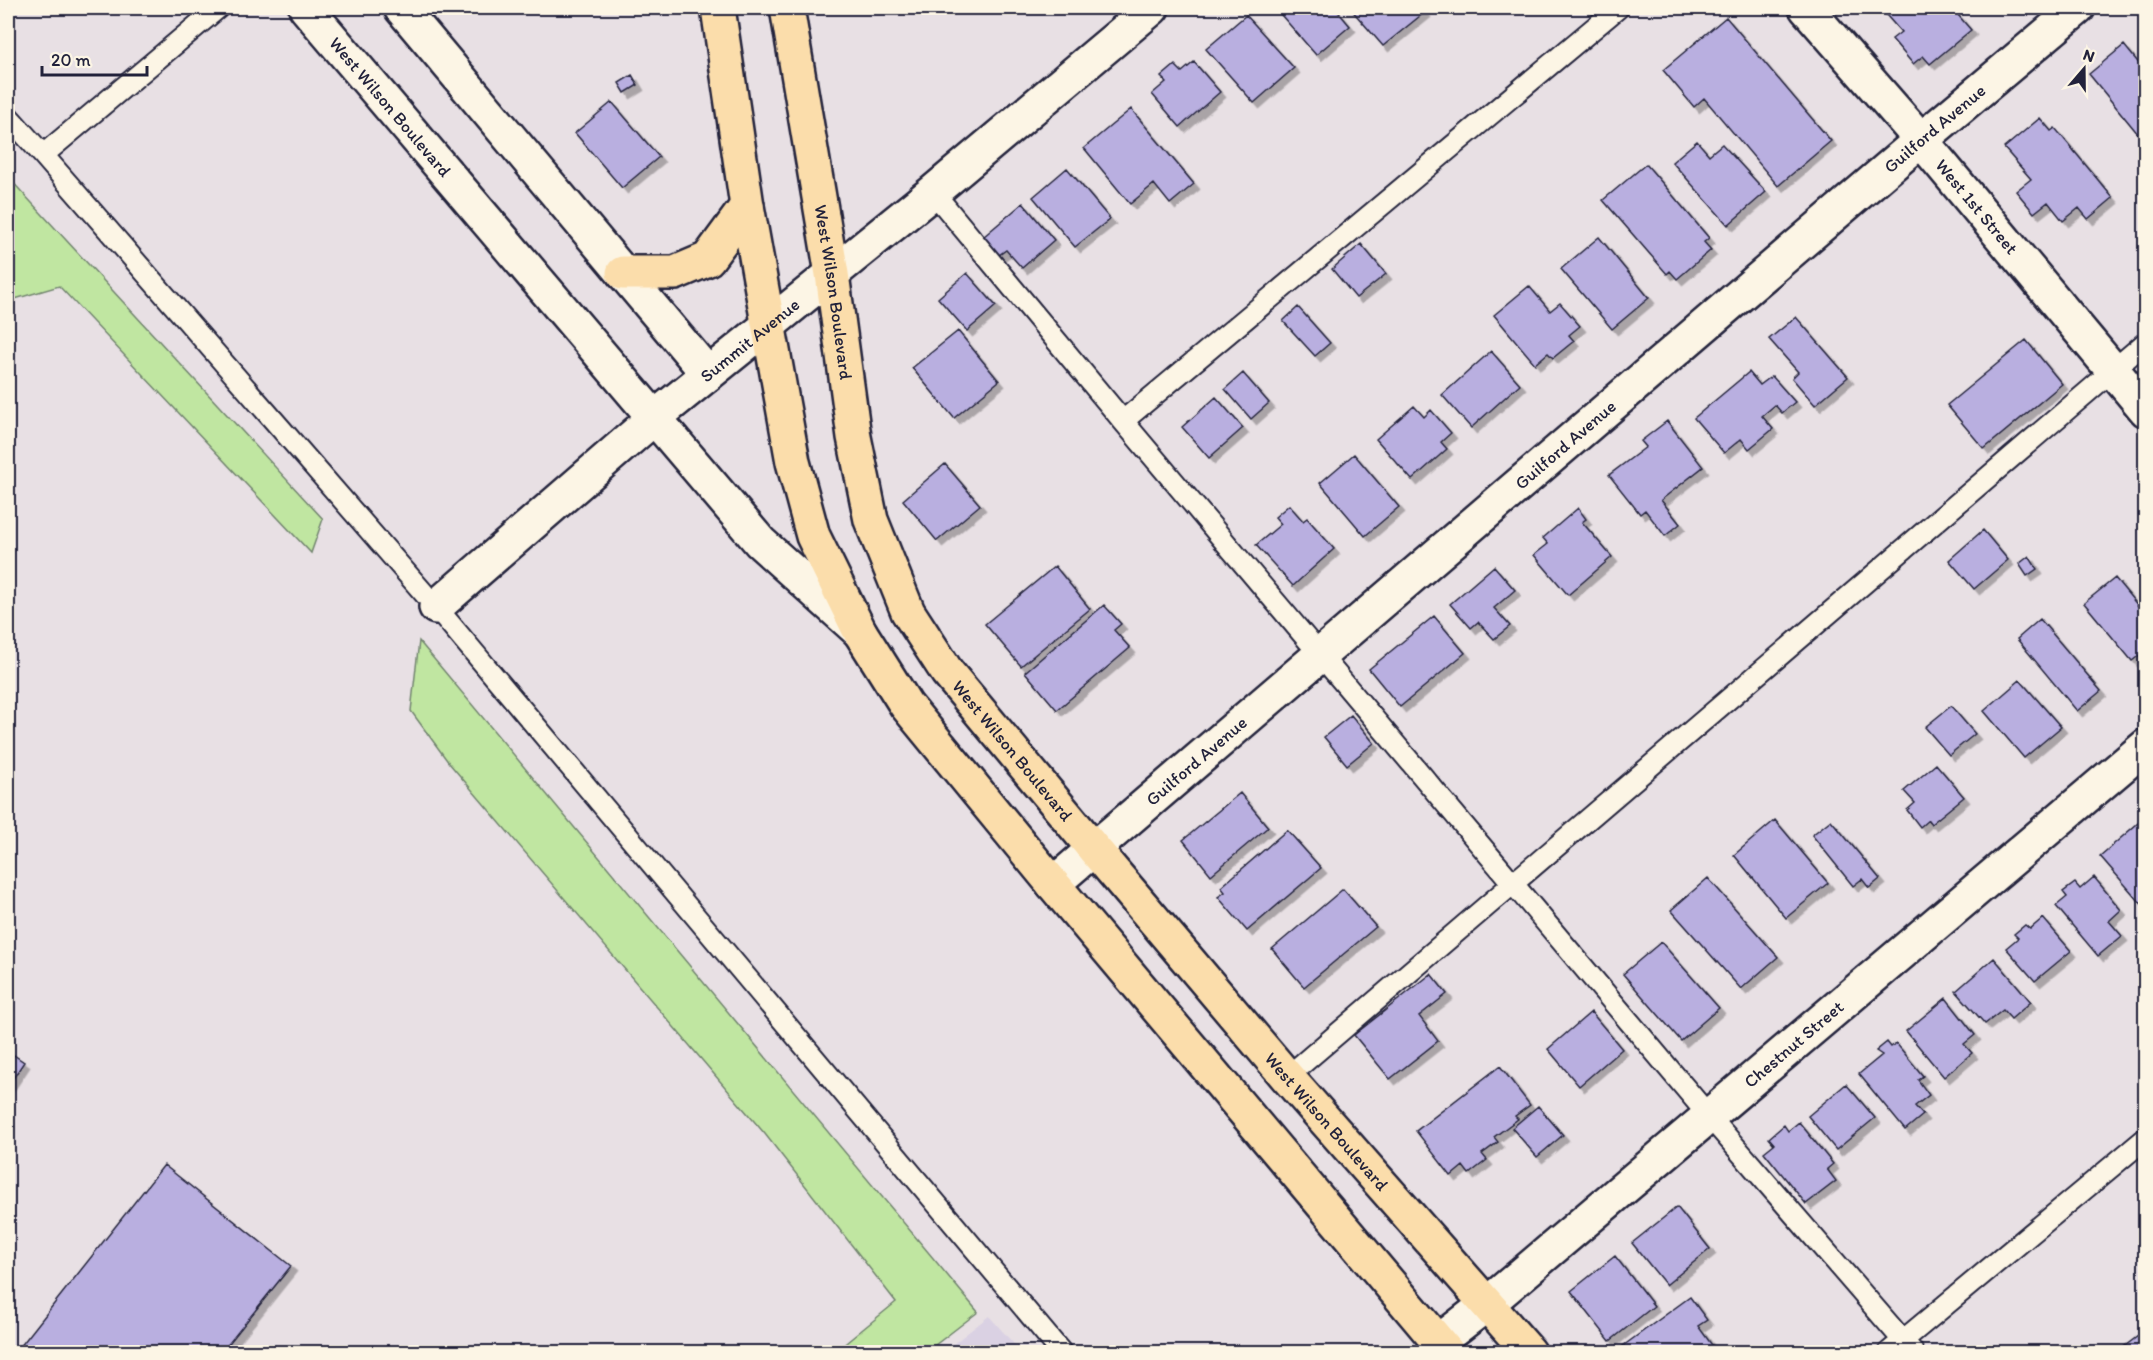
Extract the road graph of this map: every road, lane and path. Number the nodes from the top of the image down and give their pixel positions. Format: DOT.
graph roads {
  1 [pos="218,8"];
  2 [pos="306,8"];
  3 [pos="401,8"];
  4 [pos="718,8"];
  5 [pos="787,8"];
  6 [pos="1152,8"];
  7 [pos="1618,8"];
  8 [pos="1806,8"];
  9 [pos="2078,8"];
  10 [pos="8,116"];
  11 [pos="1921,140"];
  12 [pos="43,155"];
  13 [pos="933,192"];
  14 [pos="747,206"];
  15 [pos="623,273"];
  16 [pos="832,274"];
  17 [pos="769,325"];
  18 [pos="2145,342"];
  19 [pos="2112,370"];
  20 [pos="708,374"];
  21 [pos="2145,410"];
  22 [pos="654,418"];
  23 [pos="1123,422"];
  24 [pos="436,607"];
  25 [pos="860,632"];
  26 [pos="1320,654"];
  27 [pos="2145,746"];
  28 [pos="1094,849"];
  29 [pos="1053,884"];
  30 [pos="1514,885"];
  31 [pos="1287,1077"];
  32 [pos="1708,1115"];
  33 [pos="2145,1138"];
  34 [pos="1487,1304"];
  35 [pos="1437,1349"];
  36 [pos="1902,1349"];
  37 [pos="1061,1353"];
  38 [pos="1529,1353"];
  1 -- 12 [label="lane"];
  2 -- 22 [label="street, West Wilson Boulevard"];
  3 -- 15 [label="street"];
  4 -- 14 [label="main road, West Wilson Boulevard"];
  5 -- 16 [label="main road, West Wilson Boulevard"];
  6 -- 13 [label="street, Summit Avenue"];
  7 -- 23 [label="lane"];
  8 -- 11 [label="street, West 1st Street"];
  9 -- 11 [label="street, Guilford Avenue"];
  10 -- 12 [label="lane"];
  11 -- 19 [label="street, West 1st Street"];
  11 -- 26 [label="street, Guilford Avenue"];
  12 -- 24 [label="lane"];
  13 -- 16 [label="street, Summit Avenue"];
  13 -- 23 [label="lane"];
  14 -- 15 [label="main road"];
  14 -- 17 [label="main road, West Wilson Boulevard"];
  15 -- 20 [label="street"];
  16 -- 17 [label="street, Summit Avenue"];
  16 -- 28 [label="main road, West Wilson Boulevard"];
  17 -- 20 [label="street, Summit Avenue"];
  17 -- 25 [label="main road, West Wilson Boulevard"];
  18 -- 19 [label="lane"];
  19 -- 21 [label="street, West 1st Street"];
  19 -- 30 [label="lane"];
  20 -- 22 [label="street, Summit Avenue"];
  22 -- 24 [label="street, Summit Avenue"];
  22 -- 25 [label="street, West Wilson Boulevard"];
  23 -- 26 [label="lane"];
  24 -- 37 [label="lane"];
  25 -- 29 [label="main road, West Wilson Boulevard"];
  26 -- 28 [label="street, Guilford Avenue"];
  26 -- 30 [label="lane"];
  27 -- 32 [label="street, Chestnut Street"];
  28 -- 29 [label="street, Guilford Avenue"];
  28 -- 31 [label="main road, West Wilson Boulevard"];
  29 -- 35 [label="main road, West Wilson Boulevard"];
  30 -- 31 [label="lane"];
  30 -- 32 [label="lane"];
  31 -- 34 [label="main road, West Wilson Boulevard"];
  32 -- 34 [label="street, Chestnut Street"];
  32 -- 36 [label="lane"];
  33 -- 36 [label="lane"];
  34 -- 35 [label="street, Chestnut Street"];
  34 -- 38 [label="main road, West Wilson Boulevard"];
}
